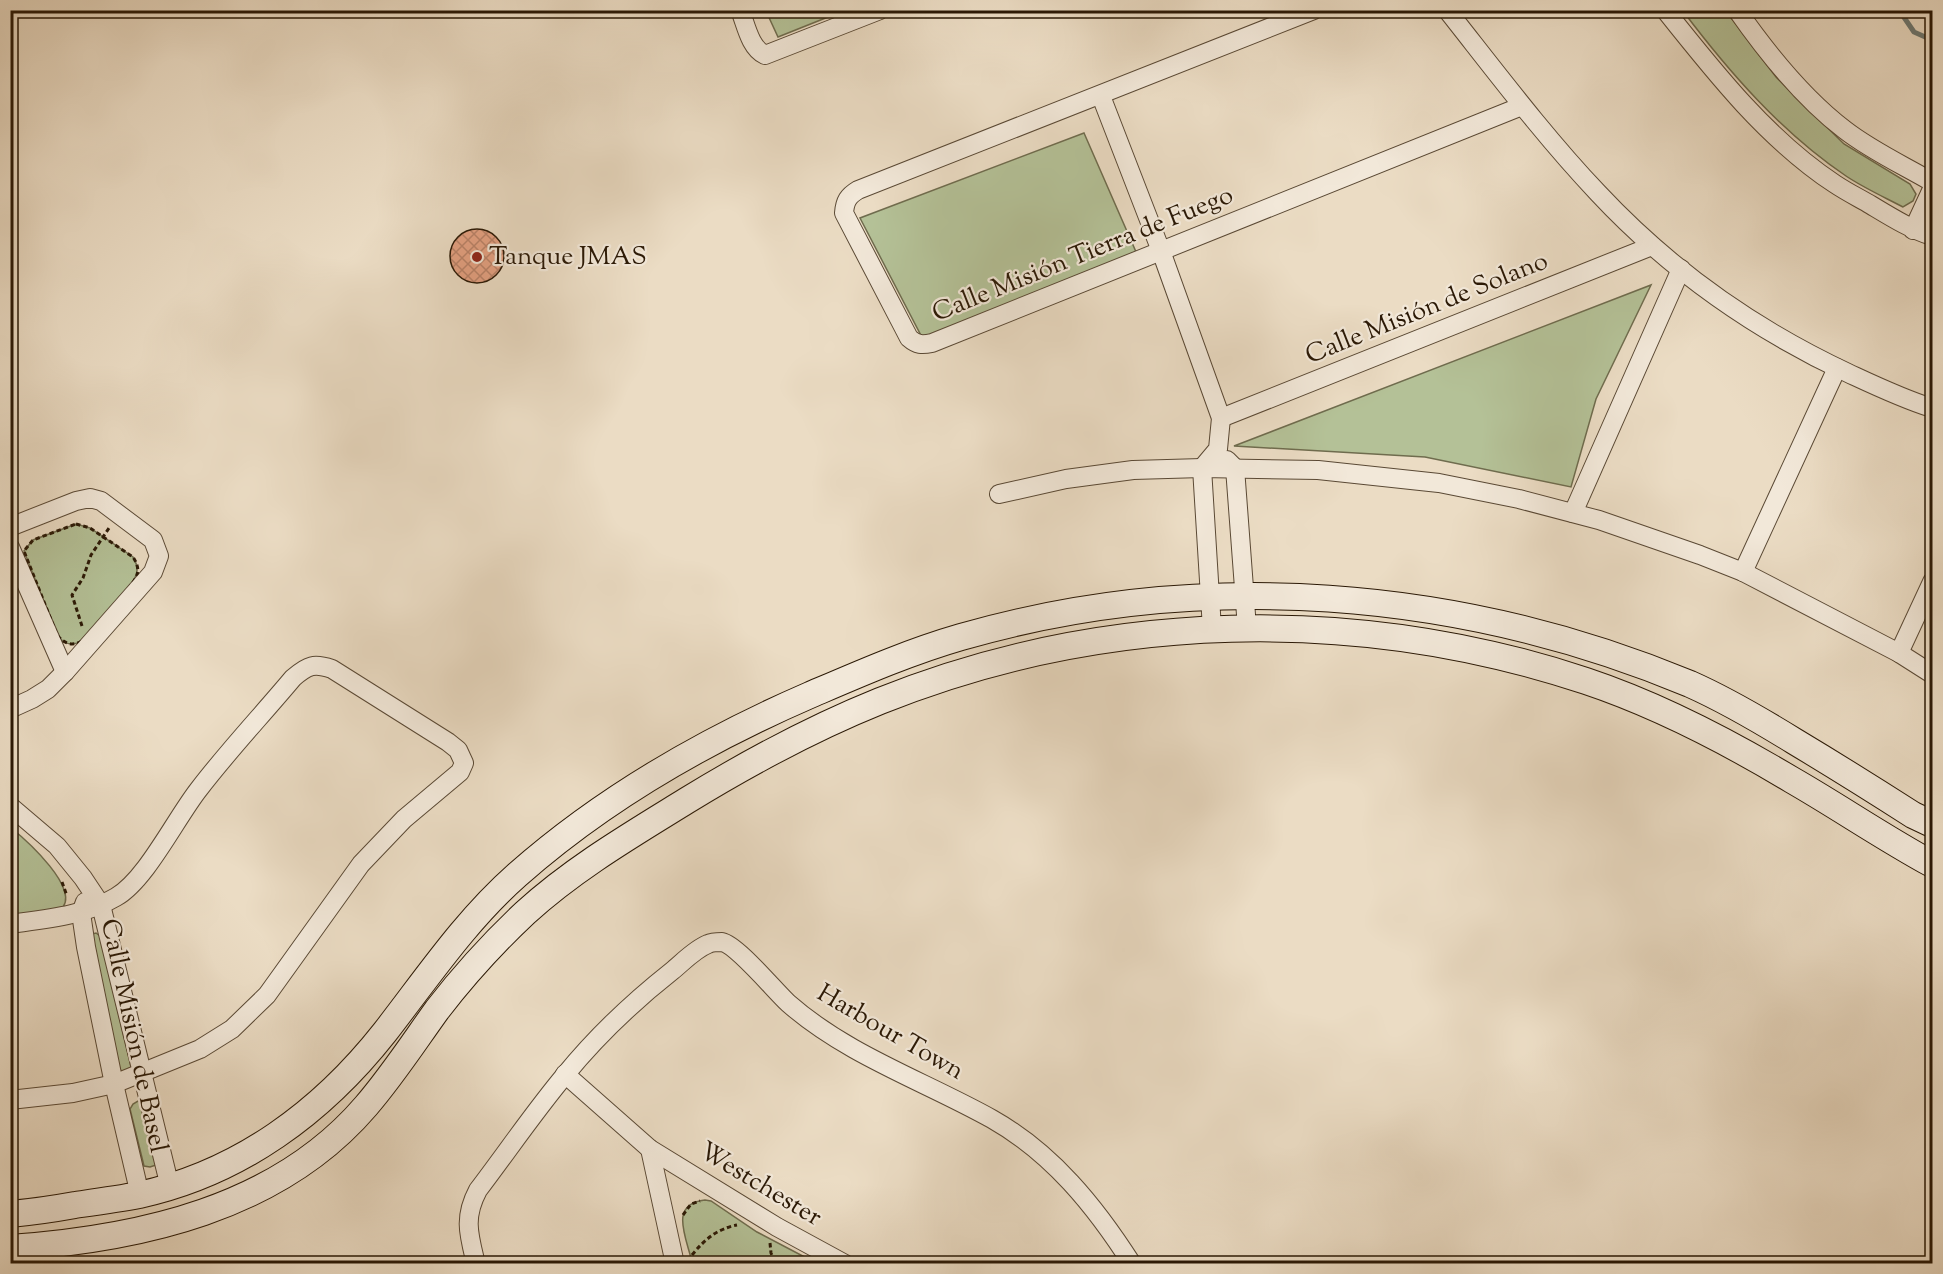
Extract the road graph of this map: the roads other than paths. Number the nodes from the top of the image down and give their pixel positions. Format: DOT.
graph roads {
  1 [pos="740,10"];
  2 [pos="880,10"];
  3 [pos="1314,10"];
  4 [pos="1447,10"];
  5 [pos="1665,10"];
  6 [pos="1737,10"];
  7 [pos="849,16"];
  8 [pos="1101,96"];
  9 [pos="1522,106"];
  10 [pos="1932,182"];
  11 [pos="1932,189"];
  12 [pos="1913,230"];
  13 [pos="1932,236"];
  14 [pos="1652,246"];
  15 [pos="1161,252"];
  16 [pos="1681,270"];
  17 [pos="1837,368"];
  18 [pos="1932,408"];
  19 [pos="1221,418"];
  20 [pos="1218,449"];
  21 [pos="1202,468"];
  22 [pos="1235,468"];
  23 [pos="999,494"];
  24 [pos="1573,513"];
  25 [pos="10,527"];
  26 [pos="10,547"];
  27 [pos="1743,572"];
  28 [pos="1932,582"];
  29 [pos="1245,595"];
  30 [pos="1210,596"];
  31 [pos="1247,628"];
  32 [pos="1212,629"];
  33 [pos="1899,653"];
  34 [pos="64,672"];
  35 [pos="1932,674"];
  36 [pos="779,708"];
  37 [pos="10,709"];
  38 [pos="737,771"];
  39 [pos="10,806"];
  40 [pos="1932,825"];
  41 [pos="1932,864"];
  42 [pos="90,889"];
  43 [pos="101,905"];
  44 [pos="73,908"];
  45 [pos="10,924"];
  46 [pos="143,1074"];
  47 [pos="565,1074"];
  48 [pos="114,1084"];
  49 [pos="10,1100"];
  50 [pos="651,1149"];
  51 [pos="170,1186"];
  52 [pos="140,1195"];
  53 [pos="10,1214"];
  54 [pos="10,1248"];
  55 [pos="683,1260"];
  56 [pos="476,1263"];
  57 [pos="845,1263"];
  58 [pos="1132,1263"];
  1 -- 7 [label="street"];
  2 -- 7 [label="street"];
  3 -- 8 [label="street, Calle Misión Tierra de Fuego"];
  4 -- 9 [label="street"];
  5 -- 12 [label="street"];
  6 -- 10 [label="street"];
  8 -- 15 [label="street"];
  8 -- 15 [label="street, Calle Misión Tierra de Fuego"];
  9 -- 14 [label="street"];
  9 -- 15 [label="street, Calle Misión Tierra de Fuego"];
  11 -- 12 [label="street"];
  12 -- 13 [label="street"];
  14 -- 16 [label="street"];
  14 -- 19 [label="street, Calle Misión de Solano"];
  15 -- 19 [label="street"];
  16 -- 17 [label="street"];
  16 -- 24 [label="street"];
  17 -- 18 [label="street"];
  17 -- 27 [label="street"];
  19 -- 20 [label="street"];
  20 -- 21 [label="street"];
  20 -- 22 [label="street"];
  21 -- 22 [label="street"];
  21 -- 23 [label="street"];
  21 -- 30 [label="street"];
  22 -- 24 [label="street"];
  22 -- 29 [label="street"];
  24 -- 27 [label="street"];
  25 -- 34 [label="street"];
  26 -- 34 [label="street"];
  27 -- 33 [label="street"];
  28 -- 33 [label="street"];
  29 -- 30 [label="main road"];
  29 -- 31 [label="street"];
  29 -- 40 [label="main road"];
  30 -- 32 [label="street"];
  30 -- 36 [label="main road"];
  31 -- 32 [label="main road"];
  31 -- 41 [label="main road"];
  32 -- 38 [label="main road"];
  33 -- 35 [label="street"];
  34 -- 37 [label="street"];
  36 -- 38 [label="main road"];
  36 -- 51 [label="main road"];
  38 -- 54 [label="main road"];
  39 -- 42 [label="street, Calle Misión de Basel"];
  42 -- 43 [label="street, Calle Misión de Basel"];
  42 -- 44 [label="street, Calle Misión de Basel"];
  43 -- 44 [label="street"];
  43 -- 46 [label="street, Calle Misión de Basel"];
  43 -- 46 [label="street"];
  44 -- 45 [label="street"];
  44 -- 48 [label="street, Calle Misión de Basel"];
  46 -- 48 [label="street"];
  46 -- 51 [label="street, Calle Misión de Basel"];
  47 -- 50 [label="street, Westchester"];
  47 -- 56 [label="street, Harbour Town"];
  47 -- 58 [label="street, Harbour Town"];
  48 -- 49 [label="street"];
  48 -- 52 [label="street, Calle Misión de Basel"];
  50 -- 55 [label="street"];
  50 -- 57 [label="street, Westchester"];
  51 -- 52 [label="main road"];
  52 -- 53 [label="main road"];
}
